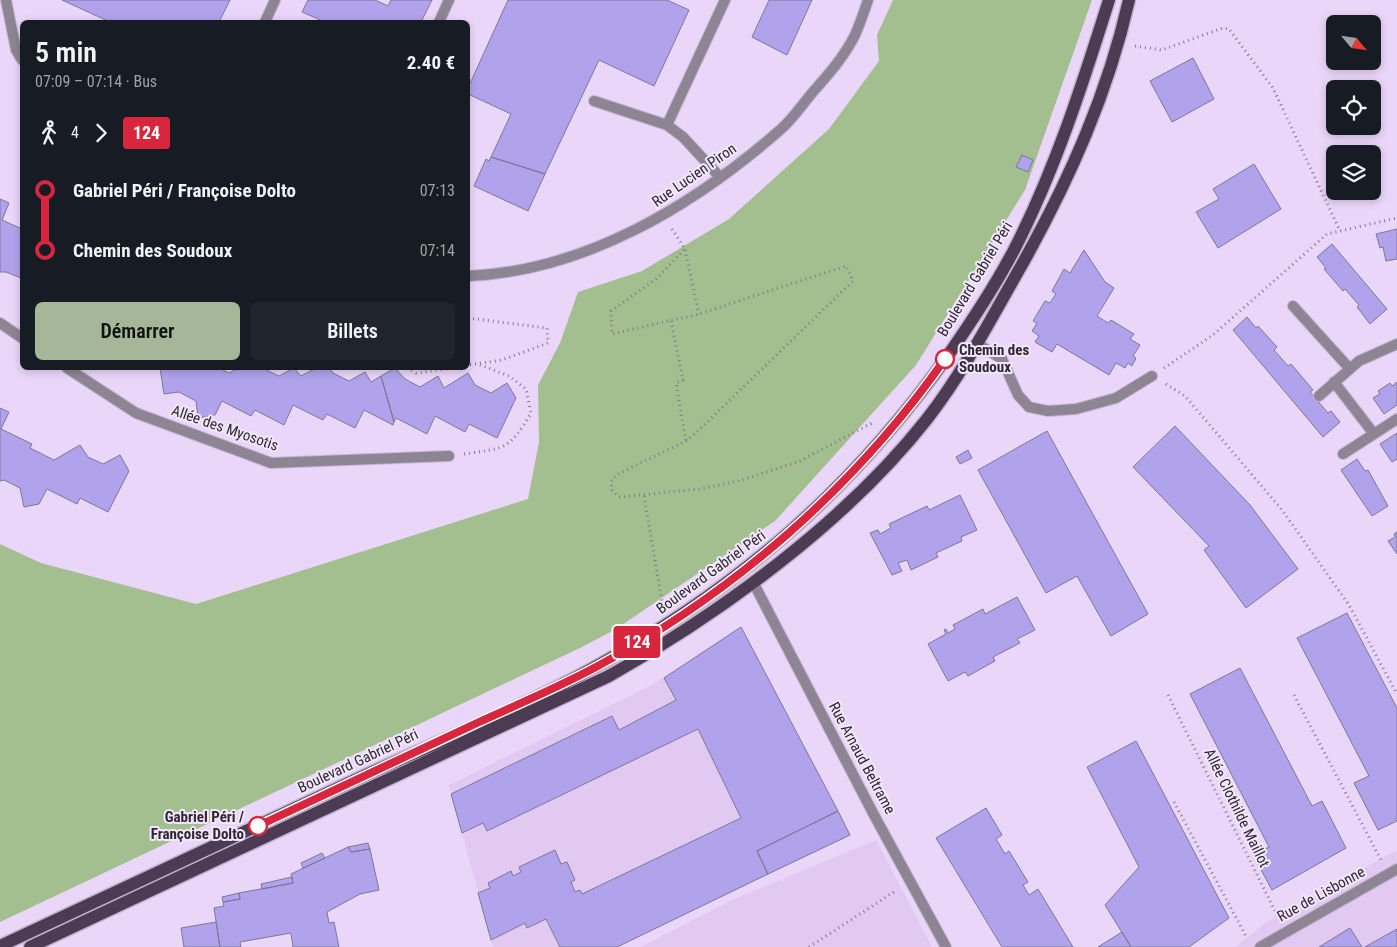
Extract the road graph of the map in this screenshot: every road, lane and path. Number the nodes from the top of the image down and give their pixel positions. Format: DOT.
graph roads {
  1 [pos="6,0"];
  2 [pos="276,0"];
  3 [pos="449,0"];
  4 [pos="725,0"];
  5 [pos="868,0"];
  6 [pos="1109,0"];
  7 [pos="1129,0"];
  8 [pos="268,20"];
  9 [pos="439,20"];
  10 [pos="1119,43"];
  11 [pos="20,57"];
  12 [pos="594,101"];
  13 [pos="667,125"];
  14 [pos="720,176"];
  15 [pos="663,216"];
  16 [pos="1397,218"];
  17 [pos="1340,231"];
  18 [pos="685,250"];
  19 [pos="470,276"];
  20 [pos="1293,306"];
  21 [pos="698,314"];
  22 [pos="470,318"];
  23 [pos="671,321"];
  24 [pos="0,324"];
  25 [pos="20,337"];
  26 [pos="978,344"];
  27 [pos="1397,344"];
  28 [pos="478,364"];
  29 [pos="470,365"];
  30 [pos="1350,369"];
  31 [pos="70,370"];
  32 [pos="411,370"];
  33 [pos="439,370"];
  34 [pos="1152,376"];
  35 [pos="1334,382"];
  36 [pos="1319,396"];
  37 [pos="1397,420"];
  38 [pos="876,422"];
  39 [pos="1374,434"];
  40 [pos="686,441"];
  41 [pos="1343,454"];
  42 [pos="449,456"];
  43 [pos="644,496"];
  44 [pos="753,582"];
  45 [pos="665,625"];
  46 [pos="1397,694"];
  47 [pos="1168,695"];
  48 [pos="1294,695"];
  49 [pos="1174,802"];
  50 [pos="1393,871"];
  51 [pos="910,882"];
  52 [pos="1285,931"];
  53 [pos="1248,938"];
  54 [pos="0,946"];
  55 [pos="30,947"];
  56 [pos="810,947"];
  57 [pos="946,947"];
  58 [pos="1260,947"];
  1 -- 11 [label="street"];
  2 -- 8 [label="street"];
  3 -- 9 [label="street"];
  4 -- 13 [label="street"];
  5 -- 14 [label="street, Rue Lucien Piron"];
  6 -- 45 [label="main road, Boulevard Gabriel Péri"];
  7 -- 10 [label="main road, Boulevard Gabriel Péri"];
  10 -- 17 [label="path"];
  10 -- 26 [label="main road, Boulevard Gabriel Péri"];
  12 -- 13 [label="street"];
  13 -- 14 [label="street"];
  14 -- 15 [label="street, Rue Lucien Piron"];
  15 -- 18 [label="path"];
  15 -- 19 [label="street, Rue Lucien Piron"];
  16 -- 17 [label="path"];
  17 -- 34 [label="path"];
  18 -- 21 [label="path"];
  18 -- 23 [label="path"];
  20 -- 30 [label="street"];
  21 -- 23 [label="path"];
  21 -- 40 [label="path"];
  22 -- 28 [label="path"];
  23 -- 40 [label="path"];
  24 -- 25 [label="street"];
  26 -- 34 [label="street"];
  26 -- 44 [label="main road, Boulevard Gabriel Péri"];
  27 -- 30 [label="street"];
  28 -- 29 [label="path"];
  28 -- 42 [label="path"];
  30 -- 35 [label="street"];
  31 -- 42 [label="street, Allée des Myosotis"];
  32 -- 33 [label="path"];
  34 -- 46 [label="path"];
  35 -- 36 [label="street"];
  35 -- 39 [label="street"];
  37 -- 39 [label="street"];
  38 -- 43 [label="path"];
  39 -- 41 [label="street"];
  40 -- 43 [label="path"];
  43 -- 45 [label="path"];
  44 -- 51 [label="street, Rue Arnaud Beltrame"];
  44 -- 55 [label="main road, Boulevard Gabriel Péri"];
  45 -- 54 [label="main road, Boulevard Gabriel Péri"];
  47 -- 52 [label="path, Allée Clothilde Maillot"];
  48 -- 50 [label="path"];
  49 -- 53 [label="path"];
  50 -- 52 [label="street, Rue de Lisbonne"];
  51 -- 56 [label="path"];
  51 -- 57 [label="street, Rue Arnaud Beltrame"];
  52 -- 58 [label="street, Rue de Lisbonne"];
}
